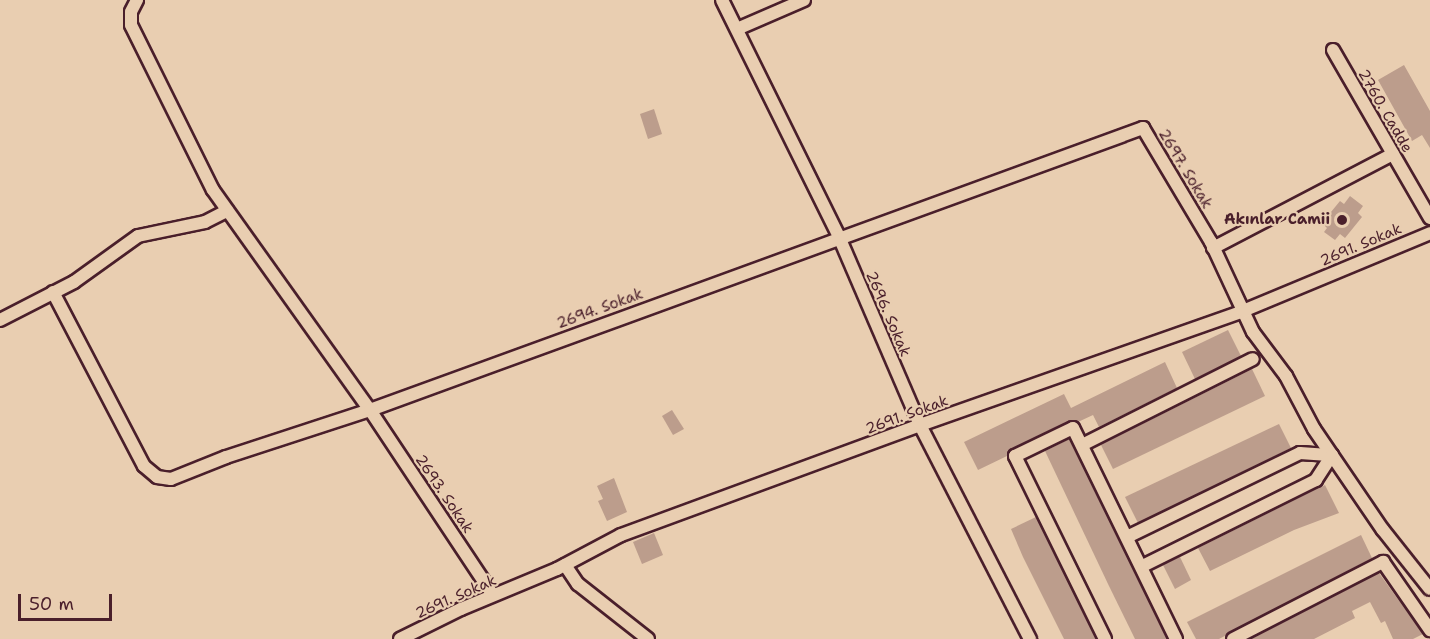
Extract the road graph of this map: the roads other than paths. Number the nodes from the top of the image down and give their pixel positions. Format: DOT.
graph roads {
  1 [pos="137,0"];
  2 [pos="722,0"];
  3 [pos="804,0"];
  4 [pos="737,29"];
  5 [pos="1333,50"];
  6 [pos="1393,154"];
  7 [pos="226,211"];
  8 [pos="1430,218"];
  9 [pos="1430,233"];
  10 [pos="839,237"];
  11 [pos="1213,248"];
  12 [pos="52,292"];
  13 [pos="1243,311"];
  14 [pos="0,320"];
  15 [pos="1253,359"];
  16 [pos="370,410"];
  17 [pos="920,425"];
  18 [pos="1082,446"];
  19 [pos="1332,455"];
  20 [pos="1127,537"];
  21 [pos="565,565"];
  22 [pos="1141,567"];
  23 [pos="1430,590"];
  24 [pos="493,595"];
  25 [pos="1430,630"];
  26 [pos="400,639"];
  27 [pos="648,639"];
  28 [pos="1030,639"];
  29 [pos="1105,639"];
  30 [pos="1176,639"];
  31 [pos="1233,639"];
  1 -- 7 [label="street, 2693. Sokak"];
  2 -- 4 [label="street, 2696. Sokak"];
  3 -- 4 [label="street"];
  4 -- 10 [label="street, 2696. Sokak"];
  5 -- 6 [label="street, 2760. Cadde"];
  6 -- 8 [label="street, 2760. Cadde"];
  6 -- 11 [label="street"];
  7 -- 12 [label="street"];
  7 -- 16 [label="street, 2693. Sokak"];
  9 -- 13 [label="street, 2691. Sokak"];
  10 -- 11 [label="street, 2697. Sokak"];
  10 -- 16 [label="street, 2694. Sokak"];
  10 -- 17 [label="street, 2696. Sokak"];
  11 -- 13 [label="street, 2697. Sokak"];
  12 -- 14 [label="street"];
  12 -- 16 [label="street, 2694. Sokak"];
  13 -- 17 [label="street, 2691. Sokak"];
  13 -- 19 [label="street, 2697. Sokak"];
  15 -- 18 [label="street"];
  16 -- 24 [label="street, 2693. Sokak"];
  17 -- 21 [label="street, 2691. Sokak"];
  17 -- 28 [label="street, 2696. Sokak"];
  18 -- 20 [label="street"];
  18 -- 29 [label="street"];
  19 -- 20 [label="street"];
  19 -- 22 [label="street"];
  19 -- 23 [label="street, 2697. Sokak"];
  20 -- 22 [label="street"];
  21 -- 24 [label="street, 2691. Sokak"];
  21 -- 27 [label="street"];
  22 -- 30 [label="street"];
  24 -- 26 [label="street, 2691. Sokak"];
  25 -- 31 [label="street"];
}
